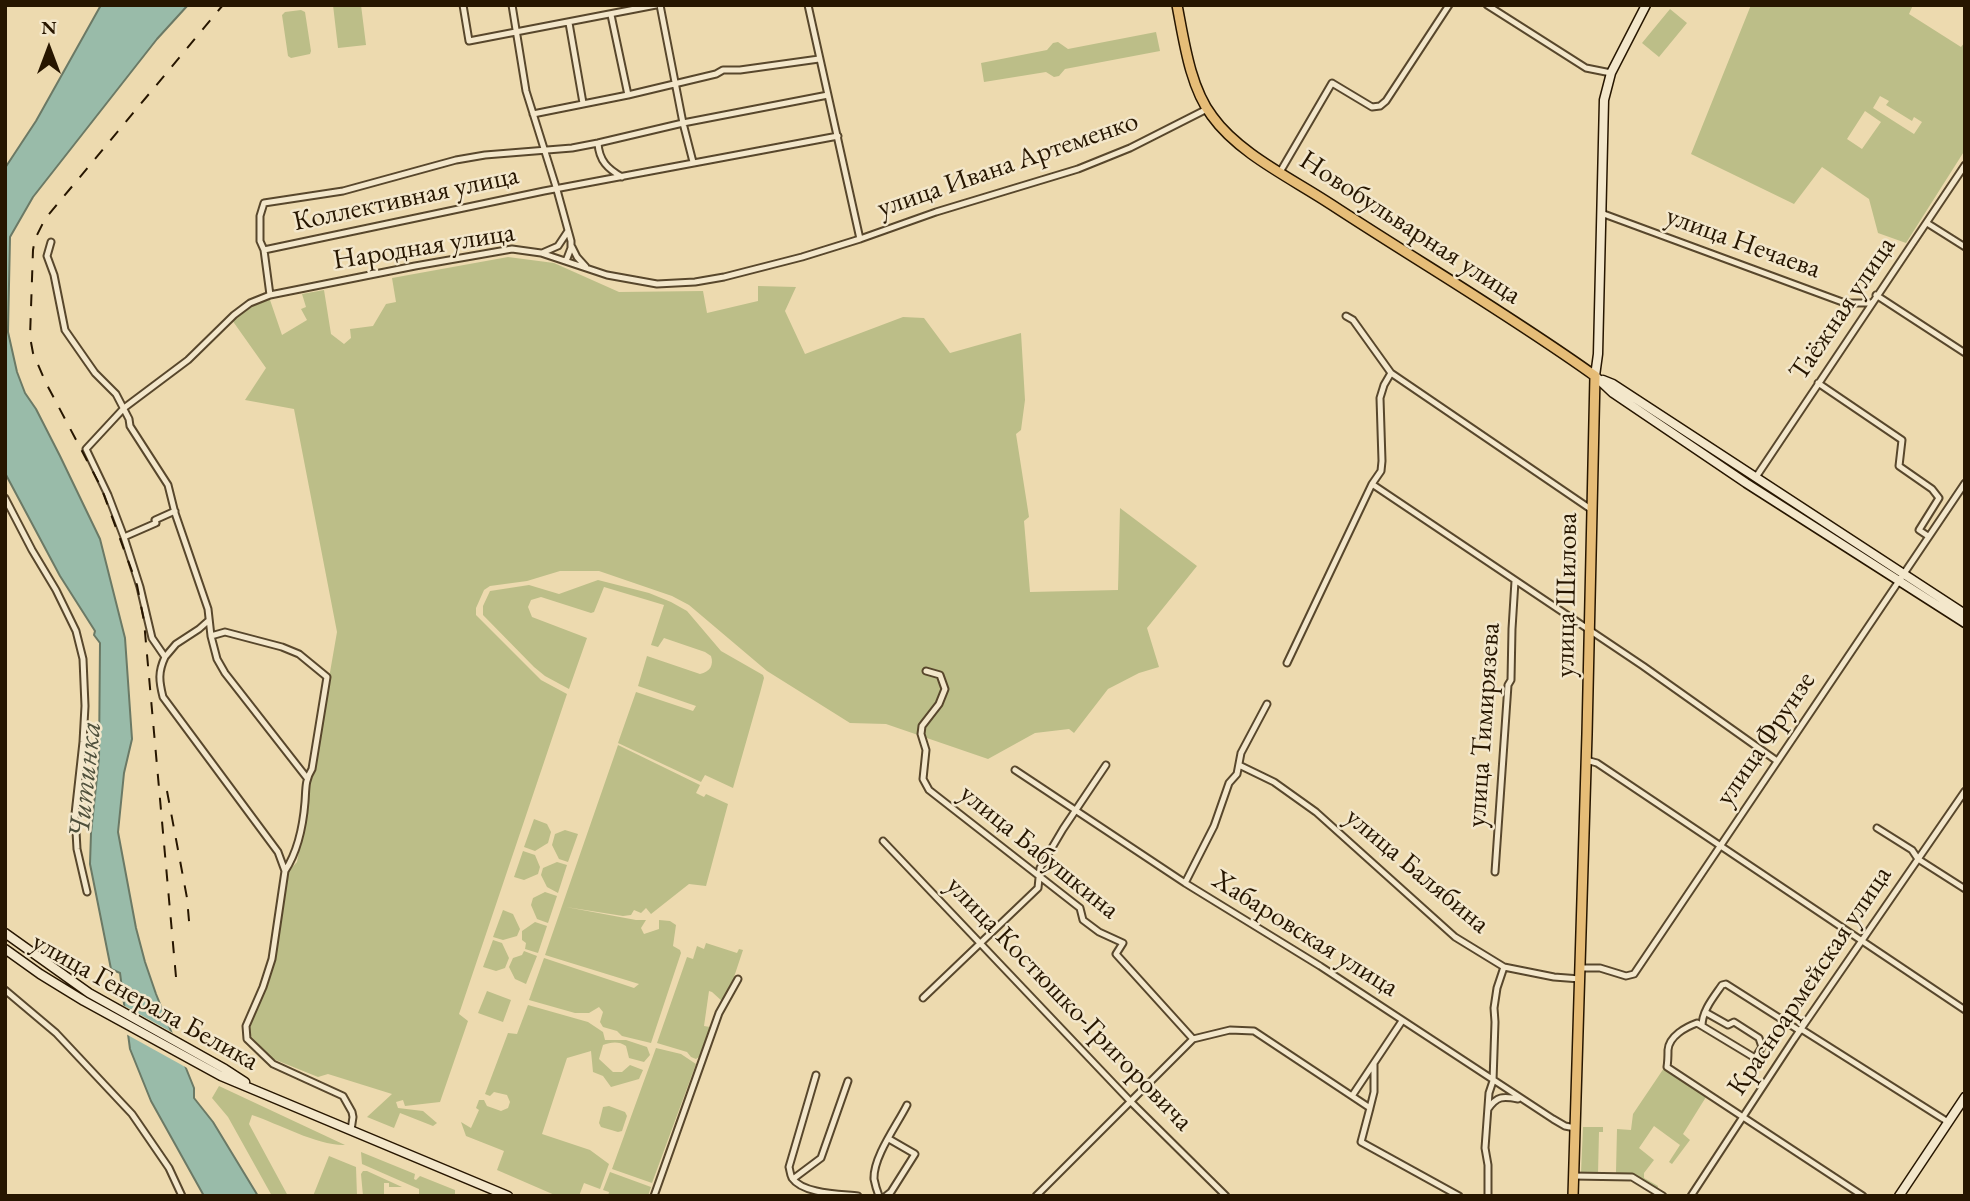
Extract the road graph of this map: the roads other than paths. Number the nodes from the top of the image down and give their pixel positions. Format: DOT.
graph roads {
  1 [pos="463,5"];
  2 [pos="512,5"];
  3 [pos="658,5"];
  4 [pos="808,5"];
  5 [pos="1177,5"];
  6 [pos="1449,5"];
  7 [pos="1487,5"];
  8 [pos="1646,5"];
  9 [pos="611,15"];
  10 [pos="569,23"];
  11 [pos="517,32"];
  12 [pos="819,59"];
  13 [pos="1611,73"];
  14 [pos="676,84"];
  15 [pos="628,95"];
  16 [pos="828,95"];
  17 [pos="583,103"];
  18 [pos="1207,110"];
  19 [pos="533,114"];
  20 [pos="683,123"];
  21 [pos="838,136"];
  22 [pos="598,143"];
  23 [pos="544,149"];
  24 [pos="693,162"];
  25 [pos="1965,165"];
  26 [pos="1280,172"];
  27 [pos="622,177"];
  28 [pos="557,190"];
  29 [pos="1601,213"];
  30 [pos="1927,223"];
  31 [pos="568,231"];
  32 [pos="860,239"];
  33 [pos="51,242"];
  34 [pos="571,242"];
  35 [pos="1965,247"];
  36 [pos="264,250"];
  37 [pos="541,253"];
  38 [pos="566,261"];
  39 [pos="589,270"];
  40 [pos="270,295"];
  41 [pos="1877,295"];
  42 [pos="1871,303"];
  43 [pos="1346,316"];
  44 [pos="1965,354"];
  45 [pos="1391,373"];
  46 [pos="1595,376"];
  47 [pos="1818,383"];
  48 [pos="124,408"];
  49 [pos="1756,477"];
  50 [pos="1965,483"];
  51 [pos="1372,484"];
  52 [pos="5,498"];
  53 [pos="1592,510"];
  54 [pos="175,511"];
  55 [pos="1928,536"];
  56 [pos="124,537"];
  57 [pos="1900,578"];
  58 [pos="1515,581"];
  59 [pos="1965,614"];
  60 [pos="208,621"];
  61 [pos="1965,623"];
  62 [pos="1589,631"];
  63 [pos="211,636"];
  64 [pos="165,657"];
  65 [pos="1287,663"];
  66 [pos="926,671"];
  67 [pos="1268,704"];
  68 [pos="1586,760"];
  69 [pos="1777,761"];
  70 [pos="1106,765"];
  71 [pos="1240,765"];
  72 [pos="1015,770"];
  73 [pos="307,778"];
  74 [pos="1965,792"];
  75 [pos="1075,811"];
  76 [pos="1877,828"];
  77 [pos="883,841"];
  78 [pos="1720,845"];
  79 [pos="1918,859"];
  80 [pos="285,871"];
  81 [pos="1495,872"];
  82 [pos="1040,878"];
  83 [pos="1185,883"];
  84 [pos="1965,890"];
  85 [pos="87,892"];
  86 [pos="5,933"];
  87 [pos="1861,941"];
  88 [pos="980,943"];
  89 [pos="5,949"];
  90 [pos="1504,967"];
  91 [pos="1580,968"];
  92 [pos="738,979"];
  93 [pos="1580,979"];
  94 [pos="5,990"];
  95 [pos="86,997"];
  96 [pos="923,998"];
  97 [pos="1965,1010"];
  98 [pos="1705,1012"];
  99 [pos="1402,1021"];
  100 [pos="1702,1026"];
  101 [pos="1800,1030"];
  102 [pos="1194,1039"];
  103 [pos="1374,1063"];
  104 [pos="816,1075"];
  105 [pos="848,1081"];
  106 [pos="1493,1081"];
  107 [pos="1352,1096"];
  108 [pos="1965,1097"];
  109 [pos="1522,1099"];
  110 [pos="1131,1102"];
  111 [pos="907,1105"];
  112 [pos="1370,1108"];
  113 [pos="1488,1109"];
  114 [pos="1742,1117"];
  115 [pos="1948,1122"];
  116 [pos="1575,1128"];
  117 [pos="351,1130"];
  118 [pos="889,1139"];
  119 [pos="1573,1176"];
  120 [pos="793,1179"];
  121 [pos="182,1196"];
  122 [pos="508,1196"];
  123 [pos="654,1196"];
  124 [pos="858,1196"];
  125 [pos="878,1196"];
  126 [pos="886,1196"];
  127 [pos="1036,1196"];
  128 [pos="1226,1196"];
  129 [pos="1460,1196"];
  130 [pos="1488,1196"];
  131 [pos="1573,1196"];
  132 [pos="1663,1196"];
  133 [pos="1691,1196"];
  134 [pos="1863,1196"];
  135 [pos="1899,1196"];
  1 -- 11 [label="street"];
  2 -- 11 [label="street"];
  3 -- 9 [label="street"];
  3 -- 14 [label="street"];
  4 -- 12 [label="street"];
  5 -- 18 [label="main road"];
  6 -- 26 [label="street"];
  7 -- 13 [label="street"];
  8 -- 13 [label="main road, улица Шилова"];
  9 -- 10 [label="street"];
  9 -- 15 [label="street"];
  10 -- 11 [label="street"];
  10 -- 17 [label="street"];
  11 -- 19 [label="street"];
  12 -- 14 [label="street"];
  12 -- 16 [label="street"];
  13 -- 29 [label="main road, улица Шилова"];
  14 -- 15 [label="street"];
  14 -- 20 [label="street"];
  15 -- 17 [label="street"];
  16 -- 20 [label="street"];
  16 -- 21 [label="street"];
  17 -- 19 [label="street"];
  18 -- 26 [label="main road, Новобульварная улица"];
  18 -- 32 [label="street, улица Ивана Артеменко"];
  19 -- 23 [label="street"];
  20 -- 22 [label="street"];
  20 -- 24 [label="street"];
  21 -- 24 [label="street, Коллективная улица"];
  21 -- 32 [label="street"];
  22 -- 23 [label="street"];
  22 -- 27 [label="street"];
  23 -- 28 [label="street"];
  23 -- 36 [label="street"];
  24 -- 27 [label="street, Коллективная улица"];
  25 -- 30 [label="street, Таёжная улица"];
  26 -- 46 [label="main road, Новобульварная улица"];
  27 -- 28 [label="street, Коллективная улица"];
  28 -- 31 [label="street"];
  28 -- 36 [label="street, Коллективная улица"];
  29 -- 42 [label="street, улица Нечаева"];
  29 -- 46 [label="main road, улица Шилова"];
  30 -- 35 [label="street"];
  30 -- 41 [label="street, Таёжная улица"];
  31 -- 34 [label="street"];
  31 -- 37 [label="street"];
  32 -- 39 [label="street, Народная улица"];
  33 -- 48 [label="street"];
  34 -- 38 [label="street"];
  34 -- 39 [label="street"];
  36 -- 40 [label="street"];
  37 -- 38 [label="street, Народная улица"];
  37 -- 40 [label="street, Народная улица"];
  38 -- 39 [label="street, Народная улица"];
  40 -- 48 [label="street, Народная улица"];
  41 -- 42 [label="street, Таёжная улица"];
  41 -- 44 [label="street"];
  42 -- 47 [label="street, Таёжная улица"];
  43 -- 45 [label="street"];
  45 -- 51 [label="street"];
  45 -- 53 [label="street"];
  46 -- 49 [label="main road, Новобульварная улица"];
  46 -- 53 [label="main road, улица Шилова"];
  46 -- 57 [label="main road, Новобульварная улица"];
  47 -- 49 [label="street, Таёжная улица"];
  47 -- 55 [label="street"];
  48 -- 54 [label="street"];
  48 -- 56 [label="street, Народная улица"];
  49 -- 57 [label="main road, Новобульварная улица"];
  50 -- 55 [label="street, улица Фрунзе"];
  51 -- 58 [label="street"];
  51 -- 65 [label="street"];
  52 -- 85 [label="street"];
  53 -- 62 [label="main road, улица Шилова"];
  54 -- 56 [label="street"];
  54 -- 60 [label="street"];
  55 -- 57 [label="street, улица Фрунзе"];
  56 -- 64 [label="street"];
  57 -- 59 [label="main road, Новобульварная улица"];
  57 -- 61 [label="main road, Новобульварная улица"];
  57 -- 69 [label="street, улица Фрунзе"];
  58 -- 62 [label="street"];
  58 -- 81 [label="street, улица Тимирязева"];
  60 -- 63 [label="street"];
  60 -- 64 [label="street"];
  62 -- 68 [label="main road, улица Шилова"];
  62 -- 69 [label="street"];
  63 -- 73 [label="street"];
  63 -- 73 [label="street"];
  64 -- 80 [label="street"];
  66 -- 82 [label="street, улица Бабушкина"];
  67 -- 71 [label="street"];
  68 -- 78 [label="street"];
  68 -- 91 [label="main road, улица Шилова"];
  69 -- 78 [label="street, улица Фрунзе"];
  70 -- 75 [label="street"];
  71 -- 83 [label="street"];
  71 -- 90 [label="street, улица Балябина"];
  72 -- 75 [label="street, Хабаровская улица"];
  73 -- 80 [label="street"];
  74 -- 79 [label="street, Красноармейская улица"];
  75 -- 82 [label="street"];
  75 -- 83 [label="street, Хабаровская улица"];
  76 -- 79 [label="street"];
  77 -- 88 [label="street, улица Костюшко-Григоровича"];
  78 -- 87 [label="street"];
  78 -- 91 [label="street, улица Фрунзе"];
  79 -- 84 [label="street"];
  79 -- 87 [label="street, Красноармейская улица"];
  80 -- 117 [label="street"];
  82 -- 88 [label="street"];
  82 -- 102 [label="street, улица Бабушкина"];
  83 -- 99 [label="street, Хабаровская улица"];
  86 -- 95 [label="main road, улица Генерала Белика"];
  87 -- 97 [label="street"];
  87 -- 101 [label="street, Красноармейская улица"];
  88 -- 96 [label="street"];
  88 -- 110 [label="street, улица Костюшко-Григоровича"];
  89 -- 95 [label="main road, улица Генерала Белика"];
  90 -- 93 [label="street, улица Балябина"];
  90 -- 106 [label="street"];
  91 -- 93 [label="main road, улица Шилова"];
  92 -- 123 [label="street"];
  93 -- 116 [label="main road, улица Шилова"];
  94 -- 121 [label="street"];
  95 -- 117 [label="main road, улица Генерала Белика"];
  98 -- 100 [label="street"];
  98 -- 100 [label="street"];
  98 -- 101 [label="street"];
  99 -- 103 [label="street"];
  99 -- 106 [label="street, Хабаровская улица"];
  100 -- 114 [label="street"];
  101 -- 114 [label="street, Красноармейская улица"];
  101 -- 115 [label="street"];
  102 -- 107 [label="street"];
  102 -- 110 [label="street"];
  103 -- 107 [label="street"];
  103 -- 112 [label="street"];
  104 -- 120 [label="street"];
  105 -- 120 [label="street"];
  106 -- 109 [label="street, Хабаровская улица"];
  106 -- 113 [label="street"];
  107 -- 112 [label="street"];
  108 -- 115 [label="main road"];
  109 -- 113 [label="street"];
  109 -- 116 [label="street, Хабаровская улица"];
  110 -- 127 [label="street"];
  110 -- 128 [label="street, улица Костюшко-Григоровича"];
  111 -- 118 [label="street"];
  112 -- 129 [label="street"];
  113 -- 130 [label="street"];
  114 -- 133 [label="street, Красноармейская улица"];
  114 -- 134 [label="street"];
  115 -- 135 [label="main road"];
  116 -- 119 [label="main road, улица Шилова"];
  117 -- 122 [label="main road, улица Генерала Белика"];
  118 -- 125 [label="street"];
  118 -- 126 [label="street"];
  119 -- 131 [label="main road, улица Шилова"];
  119 -- 132 [label="street"];
  120 -- 124 [label="street"];
}
